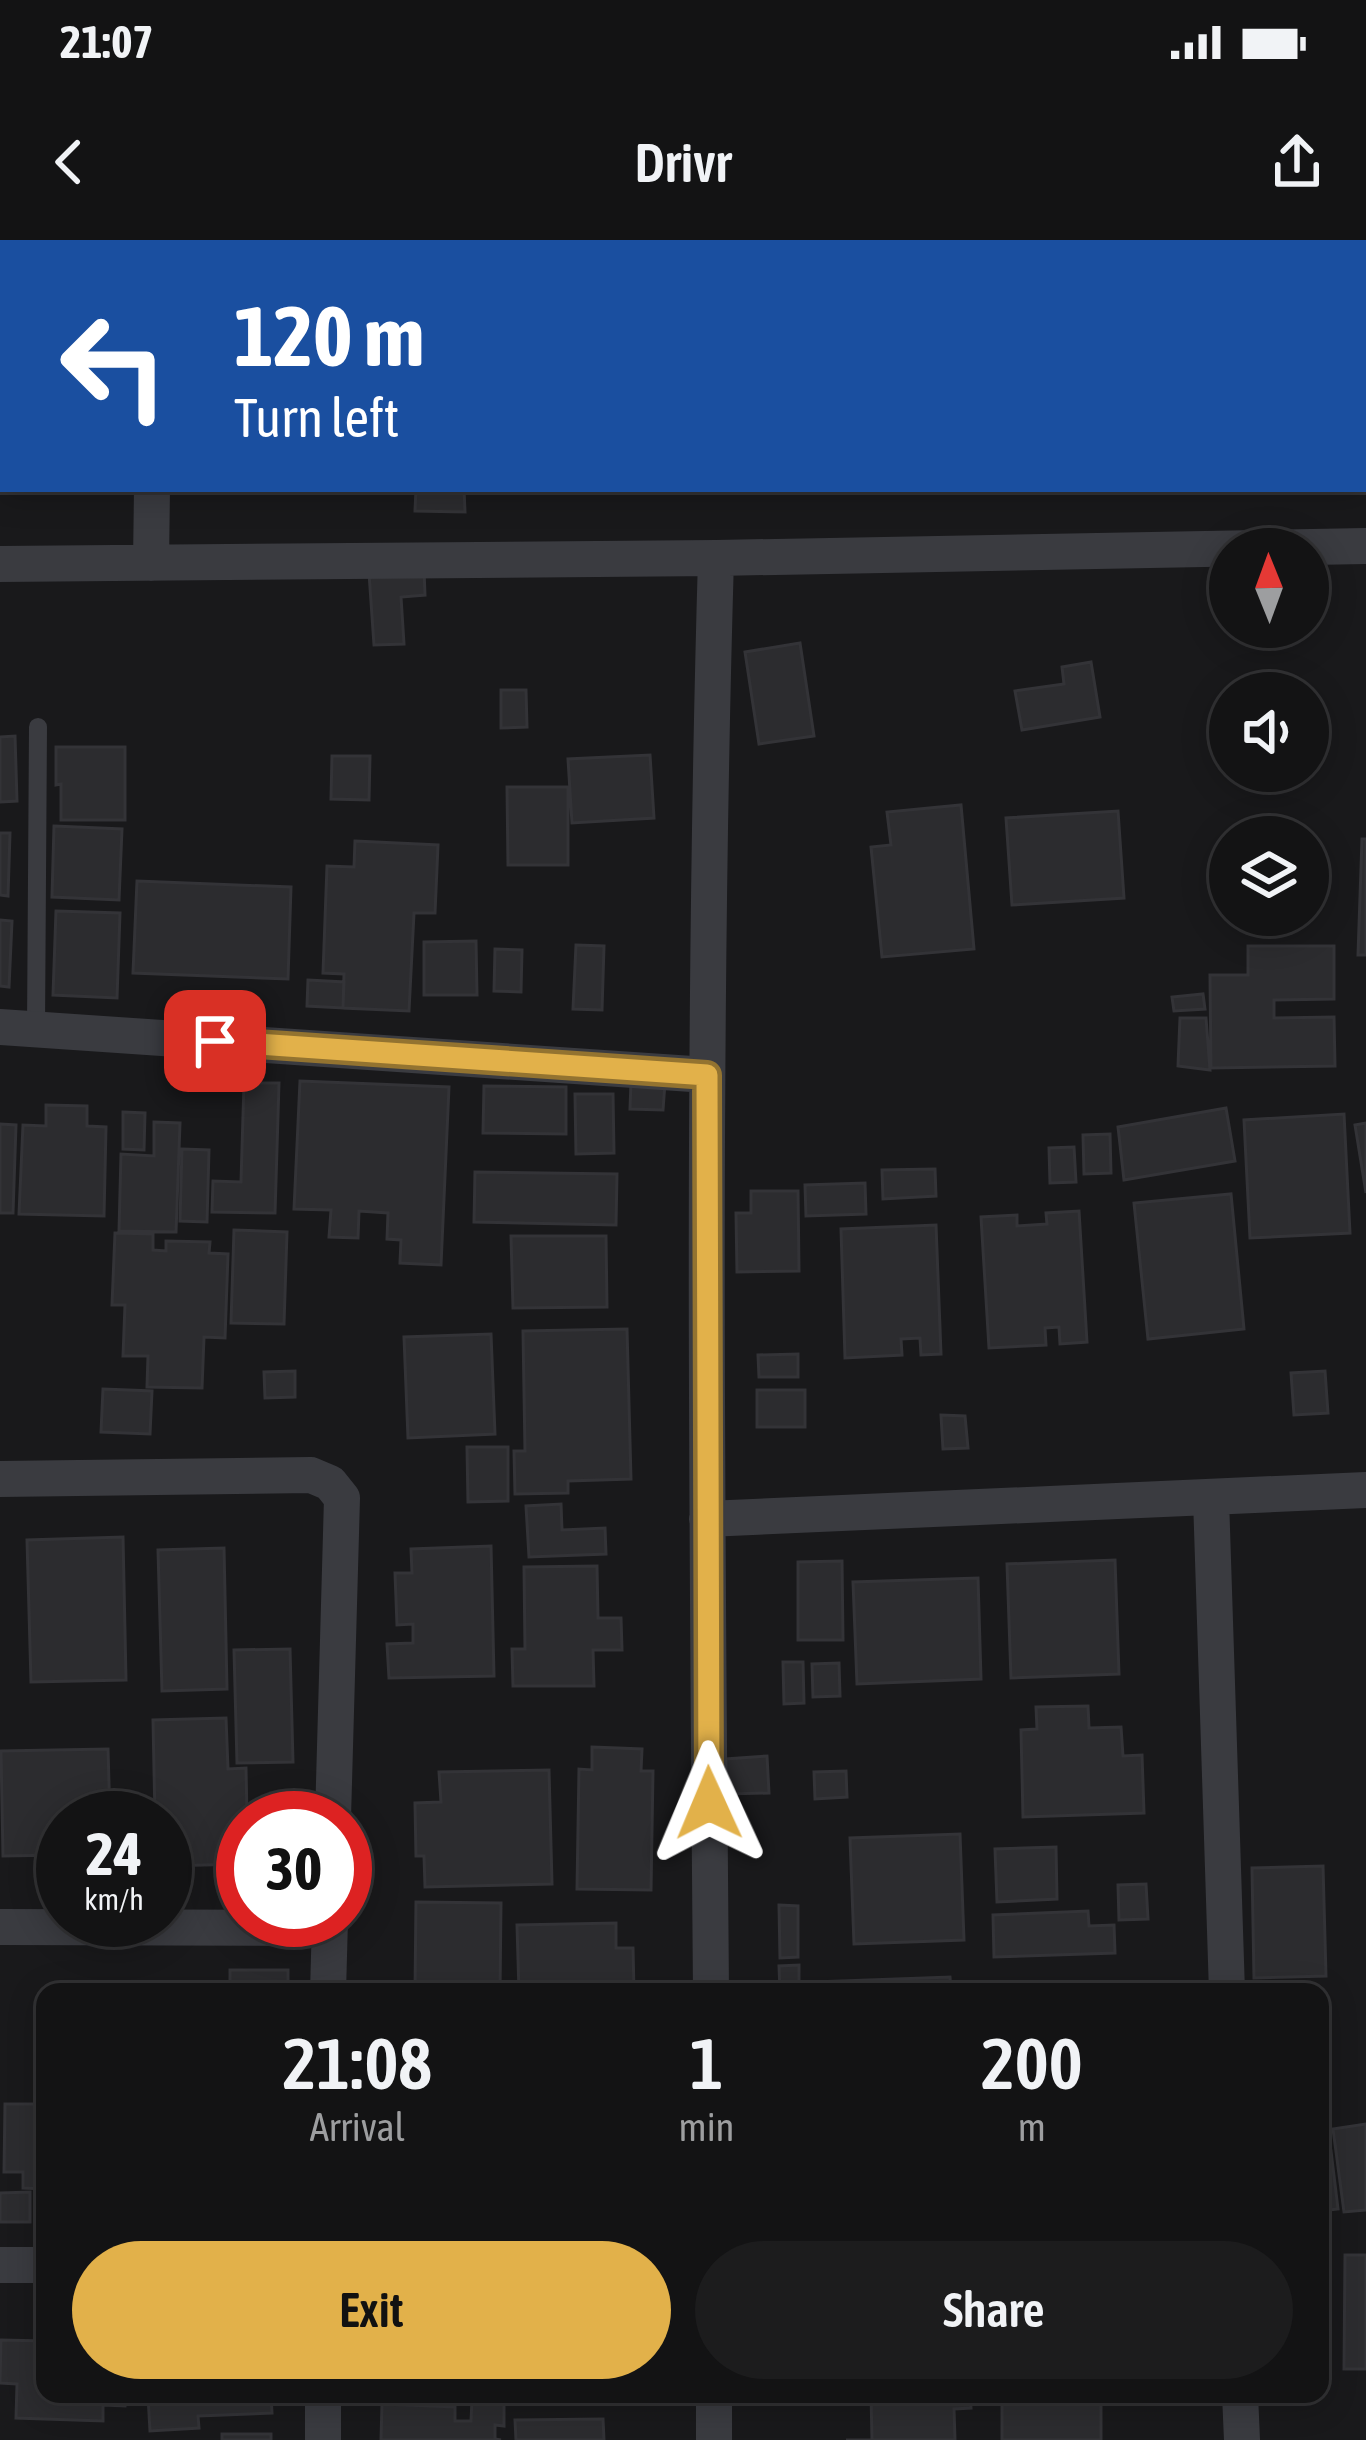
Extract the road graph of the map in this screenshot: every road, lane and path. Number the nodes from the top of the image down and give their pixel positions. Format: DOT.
graph roads {
  1 [pos="152,492"];
  2 [pos="1366,546"];
  3 [pos="716,558"];
  4 [pos="151,563"];
  5 [pos="0,564"];
  6 [pos="38,727"];
  7 [pos="18,1028"];
  8 [pos="707,1075"];
  9 [pos="0,1479"];
  10 [pos="1366,1490"];
  11 [pos="1211,1498"];
  12 [pos="707,1519"];
  13 [pos="334,1791"];
  14 [pos="216,1925"];
  15 [pos="0,1927"];
  16 [pos="329,1947"];
  17 [pos="328,1983"];
  18 [pos="711,1983"];
  19 [pos="1227,1983"];
  20 [pos="0,2265"];
  21 [pos="36,2265"];
  22 [pos="323,2403"];
  23 [pos="714,2403"];
  24 [pos="1240,2403"];
  25 [pos="323,2440"];
  26 [pos="714,2440"];
  27 [pos="1242,2440"];
  1 -- 4 [label="street"];
  2 -- 3 [label="street"];
  3 -- 4 [label="street"];
  3 -- 8 [label="street"];
  4 -- 5 [label="street"];
  6 -- 7 [label="lane"];
  7 -- 8 [label="street"];
  8 -- 12 [label="street"];
  9 -- 13 [label="street"];
  10 -- 11 [label="street"];
  11 -- 12 [label="street"];
  11 -- 19 [label="street"];
  12 -- 18 [label="street"];
  14 -- 15 [label="street"];
  16 -- 17 [label="street"];
  20 -- 21 [label="street"];
  22 -- 25 [label="street"];
  23 -- 26 [label="street"];
  24 -- 27 [label="street"];
}
